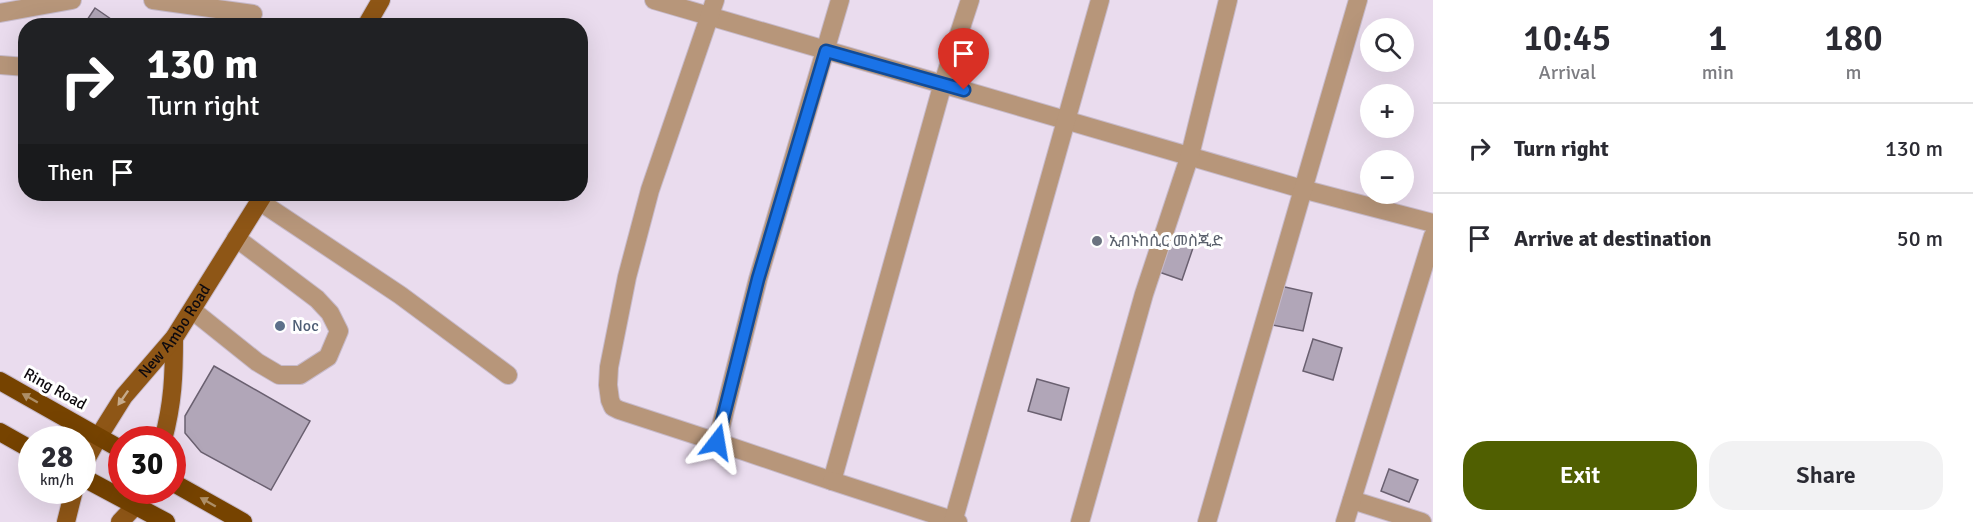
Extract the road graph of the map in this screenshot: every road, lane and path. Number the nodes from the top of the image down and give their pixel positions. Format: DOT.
graph roads {
  1 [pos="72,0"];
  2 [pos="153,0"];
  3 [pos="381,0"];
  4 [pos="654,0"];
  5 [pos="840,0"];
  6 [pos="970,0"];
  7 [pos="1100,0"];
  8 [pos="1228,0"];
  9 [pos="1358,0"];
  10 [pos="713,9"];
  11 [pos="0,13"];
  12 [pos="254,13"];
  13 [pos="371,18"];
  14 [pos="826,51"];
  15 [pos="0,65"];
  16 [pos="18,66"];
  17 [pos="943,83"];
  18 [pos="1067,121"];
  19 [pos="1190,155"];
  20 [pos="1302,189"];
  21 [pos="259,201"];
  22 [pos="267,201"];
  23 [pos="1433,223"];
  24 [pos="1433,236"];
  25 [pos="236,238"];
  26 [pos="192,310"];
  27 [pos="174,338"];
  28 [pos="508,375"];
  29 [pos="0,381"];
  30 [pos="167,426"];
  31 [pos="0,432"];
  32 [pos="99,436"];
  33 [pos="96,441"];
  34 [pos="108,441"];
  35 [pos="18,442"];
  36 [pos="717,442"];
  37 [pos="832,481"];
  38 [pos="186,490"];
  39 [pos="1352,500"];
  40 [pos="70,504"];
  41 [pos="135,504"];
  42 [pos="146,504"];
  43 [pos="955,521"];
  44 [pos="66,522"];
  45 [pos="120,522"];
  46 [pos="166,522"];
  47 [pos="243,522"];
  48 [pos="1080,522"];
  49 [pos="1207,522"];
  50 [pos="1345,522"];
  51 [pos="1422,522"];
  1 -- 11 [label="street"];
  2 -- 12 [label="street"];
  3 -- 13 [label="main road"];
  4 -- 10 [label="street"];
  5 -- 14 [label="street"];
  6 -- 17 [label="street"];
  7 -- 18 [label="street"];
  8 -- 19 [label="street"];
  9 -- 20 [label="street"];
  10 -- 14 [label="street"];
  10 -- 36 [label="street"];
  14 -- 17 [label="street"];
  14 -- 36 [label="street"];
  15 -- 16 [label="street"];
  17 -- 18 [label="street"];
  17 -- 37 [label="street"];
  18 -- 19 [label="street"];
  18 -- 43 [label="street"];
  19 -- 20 [label="street"];
  19 -- 48 [label="street"];
  20 -- 23 [label="street"];
  20 -- 49 [label="street"];
  21 -- 25 [label="main road, New Ambo Road"];
  22 -- 28 [label="street"];
  24 -- 39 [label="street"];
  25 -- 26 [label="main road, New Ambo Road"];
  25 -- 26 [label="street"];
  26 -- 27 [label="main road, New Ambo Road"];
  27 -- 30 [label="main road"];
  27 -- 32 [label="main road, New Ambo Road, one-way"];
  32 -- 29 [label="highway, Ring Road, one-way"];
  31 -- 35 [label="highway"];
  32 -- 33 [label="main road, New Ambo Road"];
  32 -- 34 [label="highway, Ring Road"];
  36 -- 37 [label="street"];
  37 -- 43 [label="street"];
  47 -- 38 [label="highway, one-way"];
  39 -- 50 [label="street"];
  39 -- 51 [label="street"];
  40 -- 44 [label="main road"];
  41 -- 45 [label="main road"];
  42 -- 46 [label="highway"];
}
